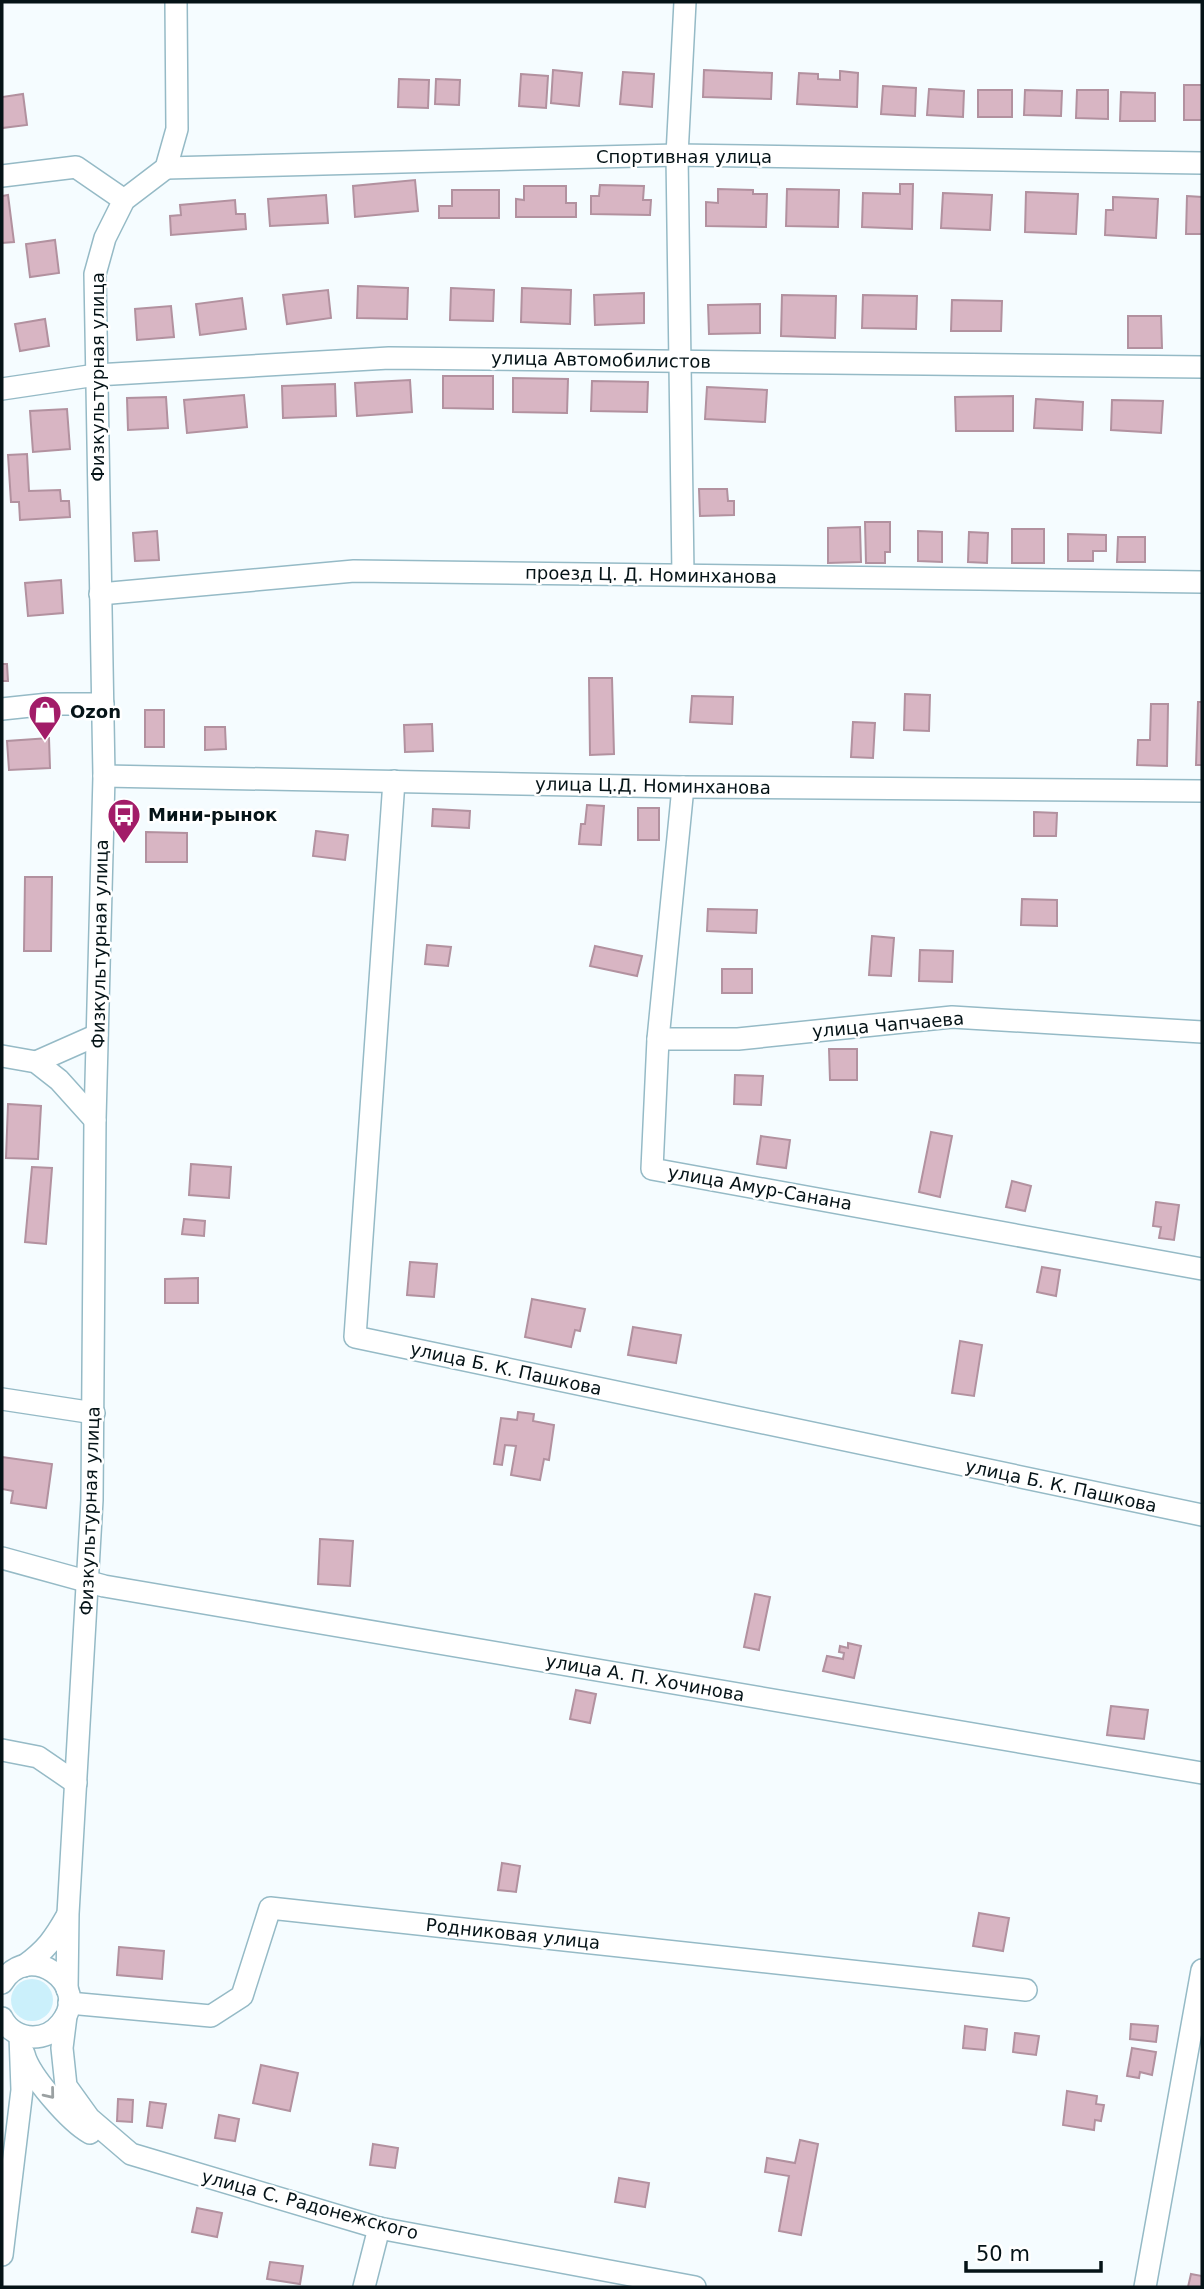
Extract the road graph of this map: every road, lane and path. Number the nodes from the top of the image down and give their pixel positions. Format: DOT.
graph roads {
  1 [pos="176,2"];
  2 [pos="685,2"];
  3 [pos="677,155"];
  4 [pos="1202,163"];
  5 [pos="166,168"];
  6 [pos="2,176"];
  7 [pos="124,200"];
  8 [pos="681,361"];
  9 [pos="1202,367"];
  10 [pos="96,375"];
  11 [pos="2,389"];
  12 [pos="683,575"];
  13 [pos="1202,582"];
  14 [pos="100,594"];
  15 [pos="103,704"];
  16 [pos="2,709"];
  17 [pos="104,776"];
  18 [pos="394,780"];
  19 [pos="683,788"];
  20 [pos="1202,791"];
  21 [pos="1202,1032"];
  22 [pos="97,1035"];
  23 [pos="658,1039"];
  24 [pos="2,1056"];
  25 [pos="36,1062"];
  26 [pos="95,1120"];
  27 [pos="1202,1269"];
  28 [pos="2,1399"];
  29 [pos="94,1413"];
  30 [pos="1202,1516"];
  31 [pos="2,1558"];
  32 [pos="88,1583"];
  33 [pos="2,1750"];
  34 [pos="1202,1773"];
  35 [pos="76,1783"];
  36 [pos="68,1914"];
  37 [pos="1202,1970"];
  38 [pos="11,1973"];
  39 [pos="1026,1990"];
  40 [pos="67,2002"];
  41 [pos="7,2024"];
  42 [pos="131,2154"];
  43 [pos="379,2228"];
  44 [pos="2,2255"];
  45 [pos="364,2287"];
  46 [pos="695,2287"];
  47 [pos="1145,2287"];
  1 -- 5 [label="street"];
  2 -- 3 [label="street"];
  3 -- 4 [label="street, Спортивная улица"];
  3 -- 5 [label="street, Спортивная улица"];
  3 -- 8 [label="street"];
  5 -- 7 [label="street, Физкультурная улица"];
  6 -- 7 [label="street"];
  7 -- 10 [label="street, Физкультурная улица"];
  8 -- 9 [label="street, улица Автомобилистов"];
  8 -- 10 [label="street, улица Автомобилистов"];
  8 -- 12 [label="street"];
  10 -- 11 [label="street, улица Автомобилистов"];
  10 -- 14 [label="street, Физкультурная улица"];
  12 -- 13 [label="street, проезд Ц. Д. Номинханова"];
  12 -- 14 [label="street, проезд Ц. Д. Номинханова"];
  14 -- 15 [label="street, Физкультурная улица"];
  15 -- 16 [label="street"];
  15 -- 17 [label="street, Физкультурная улица"];
  17 -- 18 [label="street, улица Ц.Д. Номинханова"];
  17 -- 22 [label="street, Физкультурная улица"];
  18 -- 19 [label="street, улица Ц.Д. Номинханова"];
  18 -- 30 [label="street, улица Б. К. Пашкова"];
  19 -- 20 [label="street, улица Ц.Д. Номинханова"];
  19 -- 23 [label="street, улица Амур-Санана"];
  21 -- 23 [label="street, улица Чапчаева"];
  22 -- 25 [label="street"];
  22 -- 26 [label="street, Физкультурная улица"];
  23 -- 27 [label="street, улица Амур-Санана"];
  24 -- 25 [label="street"];
  25 -- 26 [label="street"];
  26 -- 29 [label="street, Физкультурная улица"];
  28 -- 29 [label="street"];
  29 -- 32 [label="street, Физкультурная улица"];
  31 -- 32 [label="street, улица А. П. Хочинова"];
  32 -- 34 [label="street, улица А. П. Хочинова"];
  32 -- 35 [label="street, Физкультурная улица"];
  33 -- 35 [label="street"];
  35 -- 36 [label="street, Физкультурная улица"];
  36 -- 38 [label="street, Физкультурная улица"];
  36 -- 40 [label="street, Физкультурная улица"];
  37 -- 47 [label="street"];
  38 -- 40 [label="street, Физкультурная улица"];
  39 -- 40 [label="street, Родниковая улица"];
  40 -- 41 [label="street"];
  40 -- 42 [label="street, улица С. Радонежского"];
  41 -- 42 [label="street, one-way"];
  41 -- 44 [label="street"];
  42 -- 43 [label="street, улица С. Радонежского"];
  43 -- 45 [label="street"];
  43 -- 46 [label="street, улица С. Радонежского"];
}
